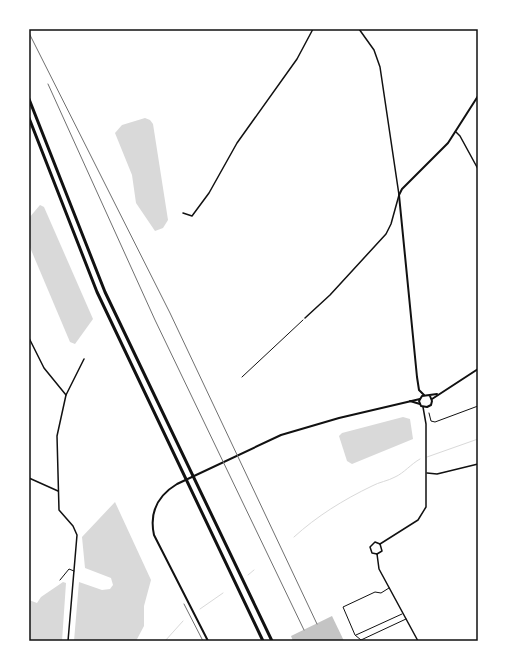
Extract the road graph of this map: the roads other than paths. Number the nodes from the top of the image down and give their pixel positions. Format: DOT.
graph roads {
  1 [pos="313,29"];
  2 [pos="359,29"];
  3 [pos="478,96"];
  4 [pos="29,99"];
  5 [pos="29,118"];
  6 [pos="456,132"];
  7 [pos="478,169"];
  8 [pos="399,195"];
  9 [pos="182,213"];
  10 [pos="305,318"];
  11 [pos="29,338"];
  12 [pos="84,359"];
  13 [pos="478,370"];
  14 [pos="438,394"];
  15 [pos="66,395"];
  16 [pos="424,395"];
  17 [pos="430,396"];
  18 [pos="420,399"];
  19 [pos="432,399"];
  20 [pos="409,401"];
  21 [pos="420,404"];
  22 [pos="423,407"];
  23 [pos="427,407"];
  24 [pos="425,413"];
  25 [pos="478,464"];
  26 [pos="427,473"];
  27 [pos="29,478"];
  28 [pos="58,491"];
  29 [pos="380,544"];
  30 [pos="377,554"];
  31 [pos="74,571"];
  32 [pos="60,580"];
  33 [pos="389,588"];
  34 [pos="403,614"];
  35 [pos="406,619"];
  36 [pos="355,635"];
  37 [pos="68,641"];
  38 [pos="208,641"];
  39 [pos="263,641"];
  40 [pos="272,641"];
  41 [pos="418,641"];
  1 -- 9 [label="street"];
  2 -- 8 [label="street"];
  3 -- 6 [label="street"];
  4 -- 40 [label="highway"];
  5 -- 39 [label="highway"];
  6 -- 7 [label="street"];
  6 -- 8 [label="street"];
  8 -- 10 [label="street"];
  8 -- 16 [label="street"];
  11 -- 15 [label="street"];
  12 -- 15 [label="street"];
  13 -- 14 [label="street"];
  14 -- 17 [label="street"];
  14 -- 19 [label="street"];
  15 -- 28 [label="street"];
  16 -- 17 [label="street"];
  16 -- 18 [label="street"];
  17 -- 19 [label="street"];
  18 -- 20 [label="street"];
  18 -- 21 [label="street"];
  19 -- 23 [label="street"];
  20 -- 21 [label="street"];
  20 -- 38 [label="street"];
  21 -- 22 [label="street"];
  22 -- 23 [label="street"];
  22 -- 24 [label="street"];
  23 -- 24 [label="street"];
  24 -- 26 [label="street"];
  25 -- 26 [label="street"];
  26 -- 29 [label="street"];
  27 -- 28 [label="street"];
  28 -- 31 [label="street"];
  29 -- 30 [label="street"];
  29 -- 30 [label="street"];
  30 -- 33 [label="street"];
  31 -- 32 [label="lane"];
  31 -- 37 [label="street"];
  33 -- 34 [label="street"];
  33 -- 36 [label="lane"];
  34 -- 35 [label="street"];
  34 -- 36 [label="lane"];
  35 -- 36 [label="lane"];
  35 -- 41 [label="street"];
}
